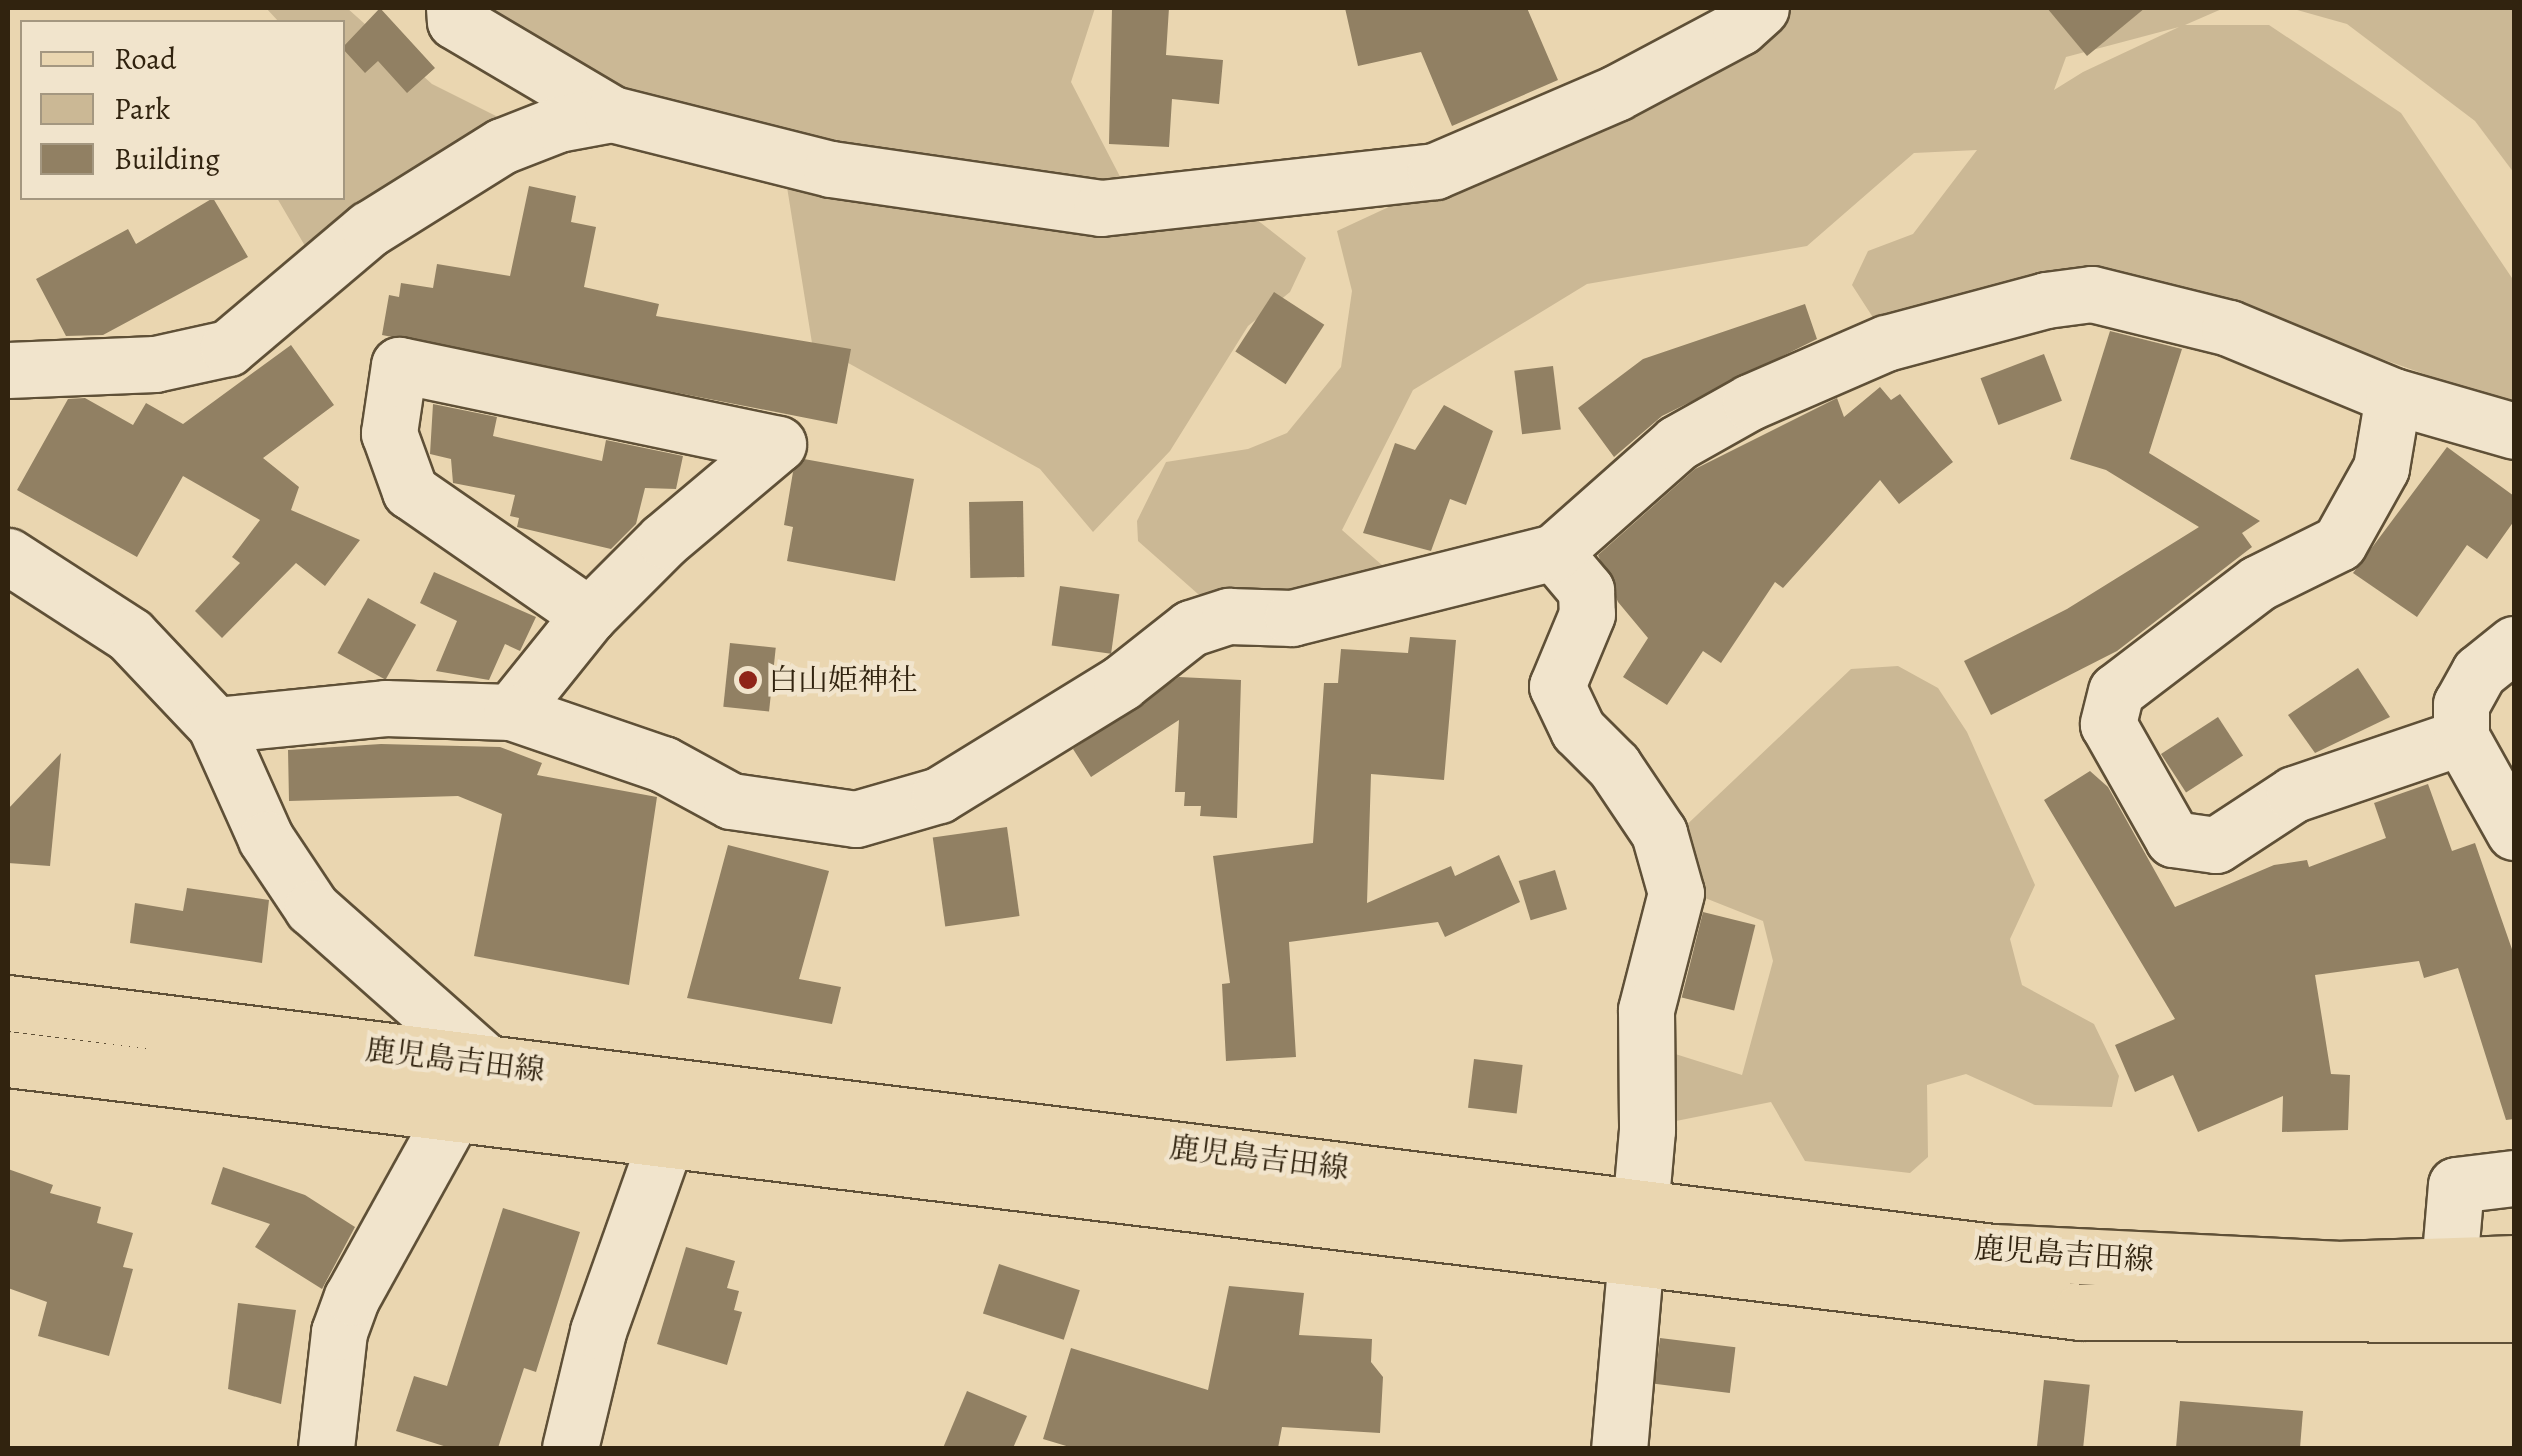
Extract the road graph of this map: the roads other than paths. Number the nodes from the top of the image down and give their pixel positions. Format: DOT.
graph roads {
  1 [pos="454,8"];
  2 [pos="1761,8"];
  3 [pos="612,114"];
  4 [pos="8,370"];
  5 [pos="2393,396"];
  6 [pos="2514,431"];
  7 [pos="1554,552"];
  8 [pos="8,556"];
  9 [pos="589,615"];
  10 [pos="2514,644"];
  11 [pos="511,712"];
  12 [pos="215,725"];
  13 [pos="2460,737"];
  14 [pos="2514,832"];
  15 [pos="8,1003"];
  16 [pos="8,1059"];
  17 [pos="488,1064"];
  18 [pos="453,1115"];
  19 [pos="666,1140"];
  20 [pos="2514,1178"];
  21 [pos="1640,1206"];
  22 [pos="1635,1260"];
  23 [pos="2514,1262"];
  24 [pos="2449,1266"];
  25 [pos="2514,1314"];
  26 [pos="326,1448"];
  27 [pos="570,1448"];
  28 [pos="1620,1448"];
  1 -- 3 [label="street"];
  2 -- 3 [label="street"];
  3 -- 4 [label="street"];
  5 -- 6 [label="street"];
  5 -- 7 [label="street"];
  5 -- 13 [label="street"];
  7 -- 11 [label="street"];
  7 -- 21 [label="street"];
  8 -- 12 [label="street"];
  9 -- 9 [label="street"];
  9 -- 11 [label="street"];
  10 -- 13 [label="street"];
  11 -- 12 [label="street"];
  12 -- 17 [label="street"];
  13 -- 14 [label="street"];
  15 -- 17 [label="main road, 鹿児島吉田線"];
  16 -- 18 [label="main road, 鹿児島吉田線"];
  17 -- 21 [label="main road, 鹿児島吉田線"];
  18 -- 19 [label="main road, 鹿児島吉田線"];
  18 -- 26 [label="street"];
  19 -- 22 [label="main road, 鹿児島吉田線"];
  19 -- 27 [label="street"];
  20 -- 24 [label="street"];
  21 -- 22 [label="street"];
  21 -- 24 [label="main road, 鹿児島吉田線"];
  22 -- 25 [label="main road, 鹿児島吉田線"];
  22 -- 28 [label="street"];
  23 -- 24 [label="main road, 鹿児島吉田線"];
}
